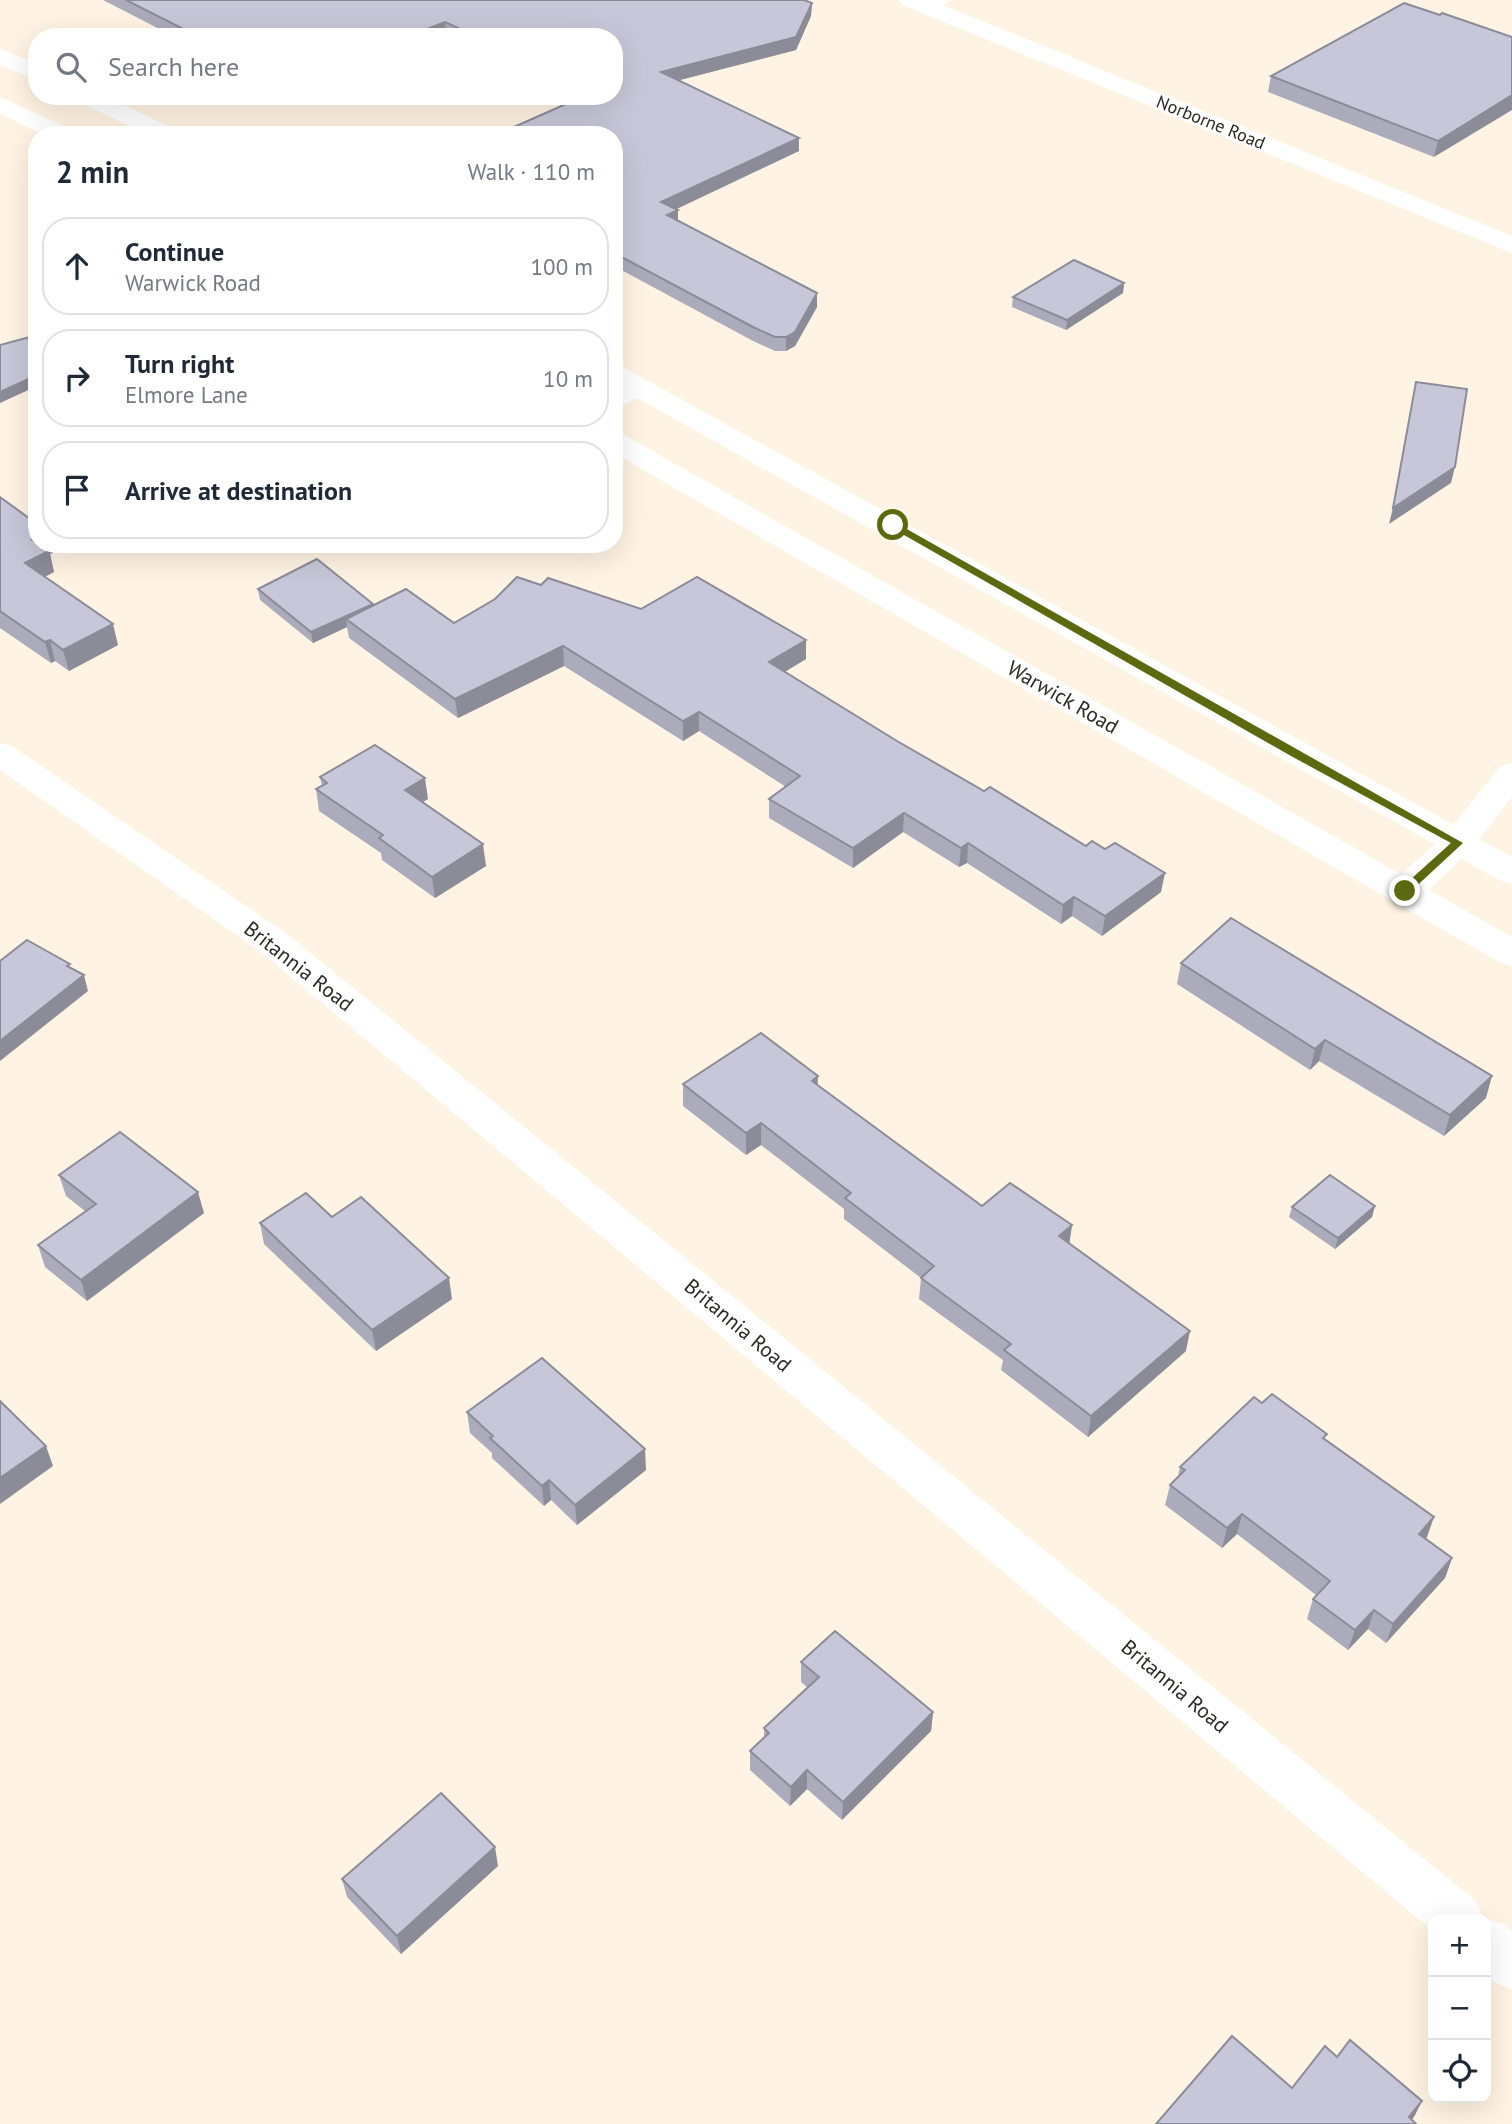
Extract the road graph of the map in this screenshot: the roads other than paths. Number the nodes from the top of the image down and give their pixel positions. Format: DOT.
graph roads {
  1 [pos="927,2"];
  2 [pos="0,56"];
  3 [pos="28,69"];
  4 [pos="0,104"];
  5 [pos="105,105"];
  6 [pos="45,126"];
  7 [pos="148,126"];
  8 [pos="1512,245"];
  9 [pos="623,388"];
  10 [pos="623,446"];
  11 [pos="0,754"];
  12 [pos="1512,774"];
  13 [pos="1458,843"];
  14 [pos="1512,872"];
  15 [pos="1405,891"];
  16 [pos="1512,953"];
  17 [pos="1452,1914"];
  18 [pos="1491,1946"];
  19 [pos="1512,1964"];
  1 -- 8 [label="street, Norborne Road"];
  2 -- 3 [label="street"];
  4 -- 6 [label="street"];
  5 -- 7 [label="street"];
  9 -- 13 [label="street"];
  10 -- 15 [label="street, Warwick Road"];
  11 -- 17 [label="street, Britannia Road"];
  12 -- 13 [label="street"];
  13 -- 14 [label="street"];
  13 -- 15 [label="street"];
  15 -- 16 [label="street, Warwick Road"];
  18 -- 19 [label="street"];
}
